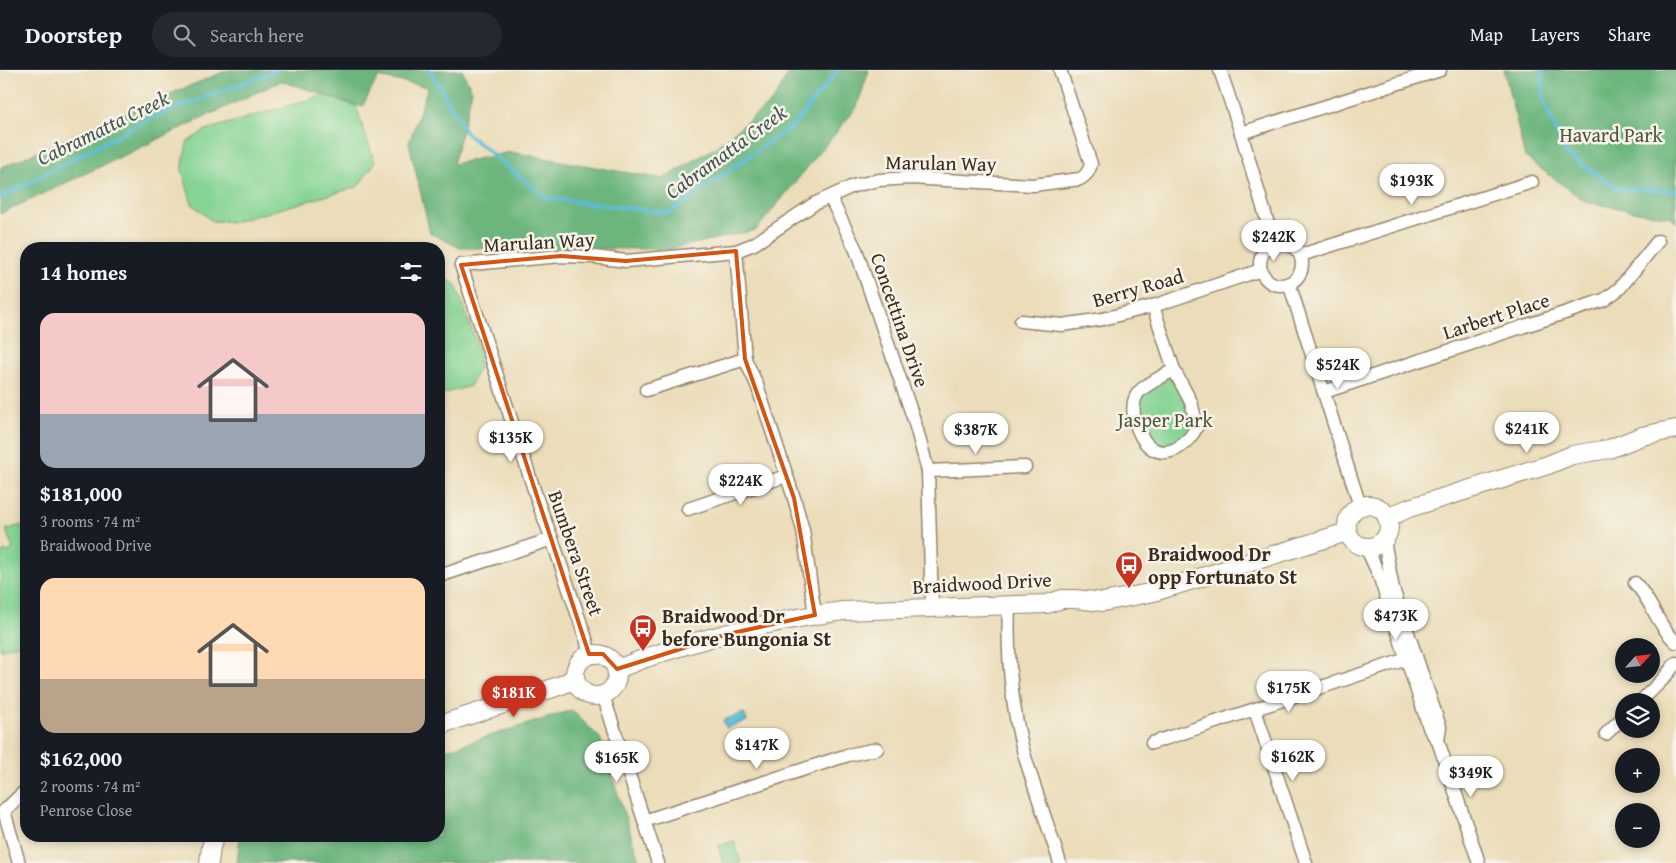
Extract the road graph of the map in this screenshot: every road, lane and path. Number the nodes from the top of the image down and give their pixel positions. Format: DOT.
graph roads {
  1 [pos="1060,70"];
  2 [pos="1220,70"];
  3 [pos="1440,70"];
  4 [pos="1241,133"];
  5 [pos="1532,182"];
  6 [pos="830,197"];
  7 [pos="1658,241"];
  8 [pos="1274,244"];
  9 [pos="736,251"];
  10 [pos="1301,256"];
  11 [pos="461,265"];
  12 [pos="1261,270"];
  13 [pos="1289,284"];
  14 [pos="1153,306"];
  15 [pos="1021,321"];
  16 [pos="745,359"];
  17 [pos="1174,370"];
  18 [pos="646,390"];
  19 [pos="1324,392"];
  20 [pos="1676,429"];
  21 [pos="1025,467"];
  22 [pos="928,471"];
  23 [pos="786,476"];
  24 [pos="1360,506"];
  25 [pos="688,509"];
  26 [pos="1387,518"];
  27 [pos="1347,532"];
  28 [pos="552,539"];
  29 [pos="1384,540"];
  30 [pos="1366,547"];
  31 [pos="445,574"];
  32 [pos="1635,583"];
  33 [pos="1008,605"];
  34 [pos="932,608"];
  35 [pos="815,615"];
  36 [pos="1676,642"];
  37 [pos="589,654"];
  38 [pos="1411,657"];
  39 [pos="1676,663"];
  40 [pos="617,669"];
  41 [pos="575,678"];
  42 [pos="1649,693"];
  43 [pos="603,695"];
  44 [pos="1255,710"];
  45 [pos="445,723"];
  46 [pos="1615,725"];
  47 [pos="1606,734"];
  48 [pos="1152,743"];
  49 [pos="877,749"];
  50 [pos="20,795"];
  51 [pos="2,810"];
  52 [pos="644,821"];
  53 [pos="213,842"];
  54 [pos="19,863"];
  55 [pos="209,863"];
  56 [pos="658,863"];
  57 [pos="1060,863"];
  58 [pos="1306,863"];
  59 [pos="1479,863"];
  1 -- 6 [label="street, Marulan Way"];
  2 -- 4 [label="street"];
  3 -- 4 [label="street"];
  4 -- 8 [label="street"];
  5 -- 10 [label="street"];
  6 -- 9 [label="street, Marulan Way"];
  6 -- 22 [label="street, Concettina Drive"];
  7 -- 19 [label="street, Larbert Place"];
  8 -- 10 [label="street"];
  8 -- 12 [label="street"];
  9 -- 11 [label="street, Marulan Way"];
  9 -- 16 [label="street"];
  10 -- 13 [label="street"];
  11 -- 28 [label="street, Bumbera Street"];
  12 -- 13 [label="street"];
  12 -- 14 [label="street, Berry Road"];
  13 -- 19 [label="street"];
  14 -- 15 [label="street, Berry Road"];
  14 -- 17 [label="street"];
  16 -- 18 [label="street"];
  16 -- 23 [label="street"];
  17 -- 17 [label="street"];
  19 -- 24 [label="street"];
  20 -- 26 [label="street"];
  21 -- 22 [label="street"];
  22 -- 34 [label="street, Concettina Drive"];
  23 -- 25 [label="street"];
  23 -- 35 [label="street"];
  24 -- 26 [label="street"];
  24 -- 27 [label="street"];
  26 -- 29 [label="street"];
  27 -- 30 [label="street"];
  27 -- 33 [label="street, Braidwood Drive"];
  28 -- 31 [label="street"];
  28 -- 37 [label="street, Bumbera Street"];
  29 -- 30 [label="street"];
  29 -- 38 [label="street"];
  30 -- 38 [label="street"];
  32 -- 36 [label="street"];
  33 -- 34 [label="street, Braidwood Drive"];
  33 -- 57 [label="street"];
  34 -- 35 [label="street, Braidwood Drive"];
  35 -- 40 [label="street, Braidwood Drive"];
  37 -- 40 [label="street"];
  37 -- 41 [label="street"];
  38 -- 44 [label="street"];
  38 -- 59 [label="street"];
  39 -- 42 [label="street"];
  40 -- 43 [label="street"];
  41 -- 43 [label="street"];
  41 -- 45 [label="street"];
  43 -- 52 [label="street"];
  44 -- 48 [label="street"];
  44 -- 58 [label="street"];
  46 -- 47 [label="street"];
  49 -- 52 [label="street"];
  50 -- 51 [label="street"];
  51 -- 54 [label="street"];
  52 -- 56 [label="street"];
  53 -- 55 [label="street"];
}
